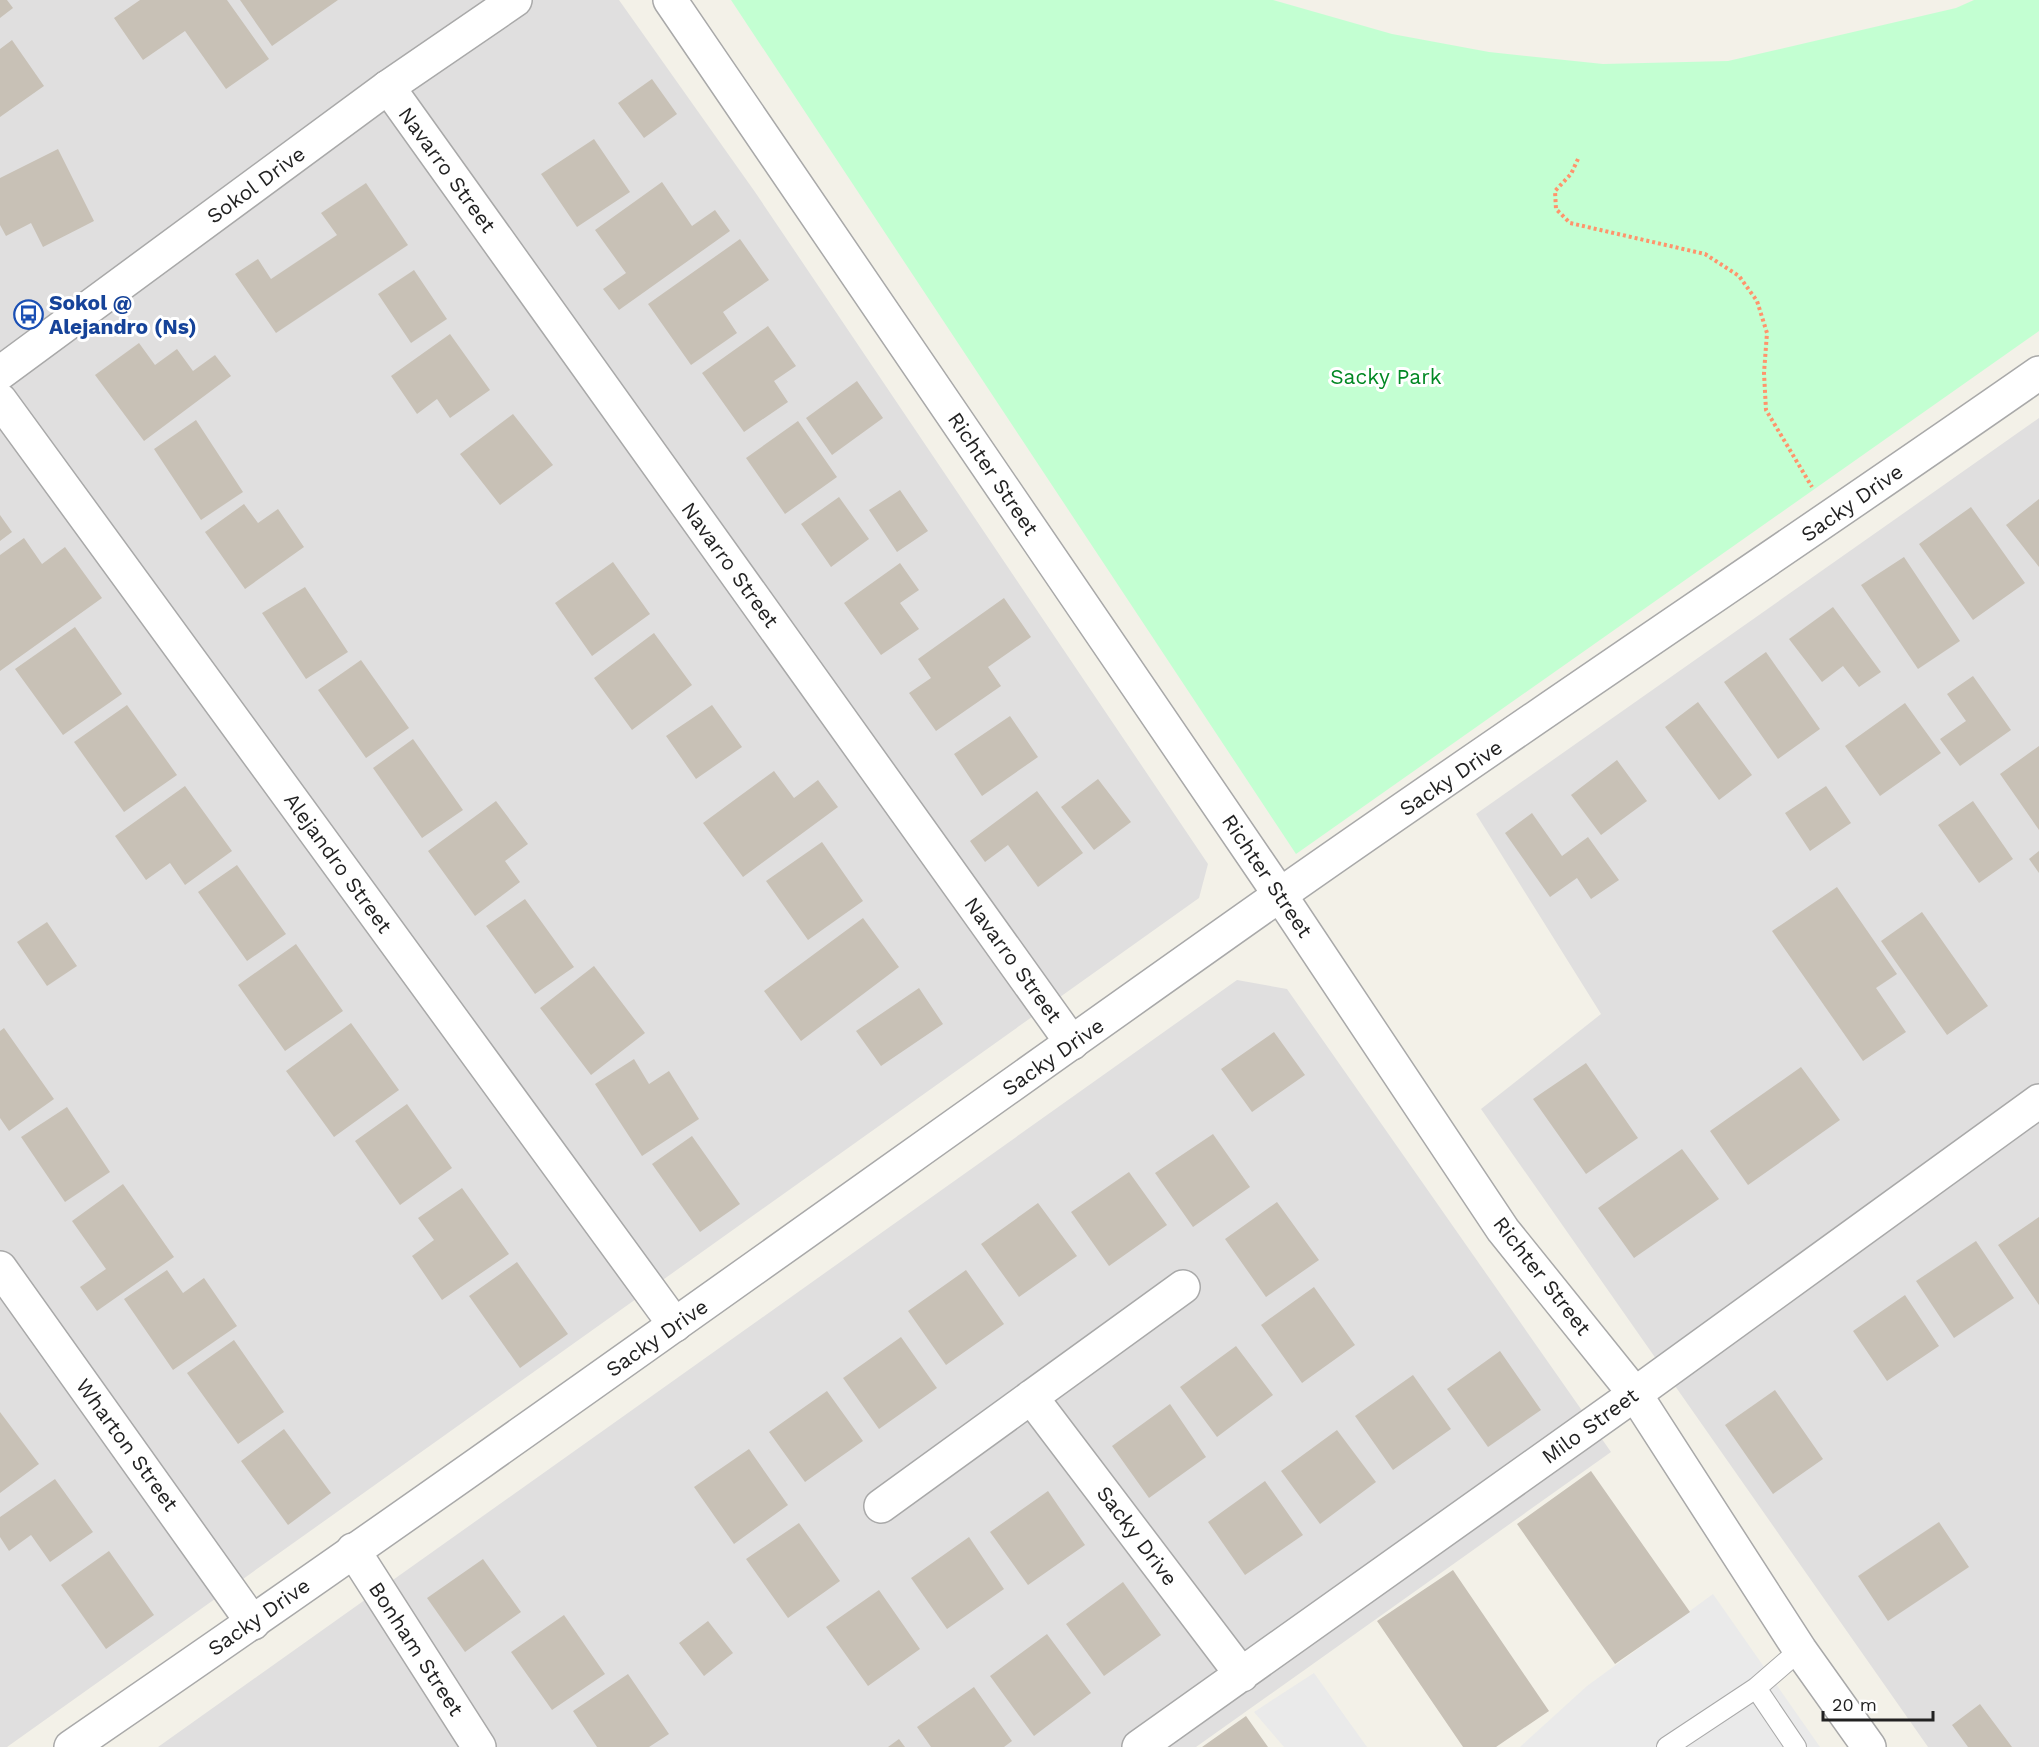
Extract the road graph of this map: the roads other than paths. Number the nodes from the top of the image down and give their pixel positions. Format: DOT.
graph roads {
  1 [pos="515,0"];
  2 [pos="670,0"];
  3 [pos="388,87"];
  4 [pos="0,373"];
  5 [pos="2039,373"];
  6 [pos="0,400"];
  7 [pos="1280,895"];
  8 [pos="1072,1043"];
  9 [pos="2039,1101"];
  10 [pos="0,1268"];
  11 [pos="1182,1287"];
  12 [pos="675,1325"];
  13 [pos="1635,1394"];
  14 [pos="1031,1397"];
  15 [pos="881,1506"];
  16 [pos="353,1550"];
  17 [pos="253,1623"];
  18 [pos="1800,1650"];
  19 [pos="1242,1675"];
  20 [pos="1756,1688"];
  21 [pos="71,1747"];
  22 [pos="479,1747"];
  23 [pos="1139,1747"];
  24 [pos="1667,1747"];
  25 [pos="1796,1747"];
  26 [pos="1869,1747"];
  1 -- 3 [label="street, Sokol Drive"];
  2 -- 7 [label="street, Richter Street"];
  3 -- 4 [label="street, Sokol Drive"];
  3 -- 8 [label="street, Navarro Street"];
  5 -- 7 [label="street, Sacky Drive"];
  6 -- 12 [label="street, Alejandro Street"];
  7 -- 8 [label="street, Sacky Drive"];
  7 -- 13 [label="street, Richter Street"];
  8 -- 12 [label="street, Sacky Drive"];
  9 -- 13 [label="street, Milo Street"];
  10 -- 17 [label="street, Wharton Street"];
  11 -- 14 [label="street"];
  12 -- 16 [label="street, Sacky Drive"];
  13 -- 18 [label="street, Richter Street"];
  13 -- 19 [label="street, Milo Street"];
  14 -- 15 [label="street"];
  14 -- 19 [label="street, Sacky Drive"];
  16 -- 17 [label="street, Sacky Drive"];
  16 -- 22 [label="street, Bonham Street"];
  17 -- 21 [label="street, Sacky Drive"];
  18 -- 20 [label="lane"];
  18 -- 26 [label="street, Richter Street"];
  19 -- 23 [label="street, Milo Street"];
  20 -- 24 [label="lane"];
  20 -- 25 [label="lane"];
}
